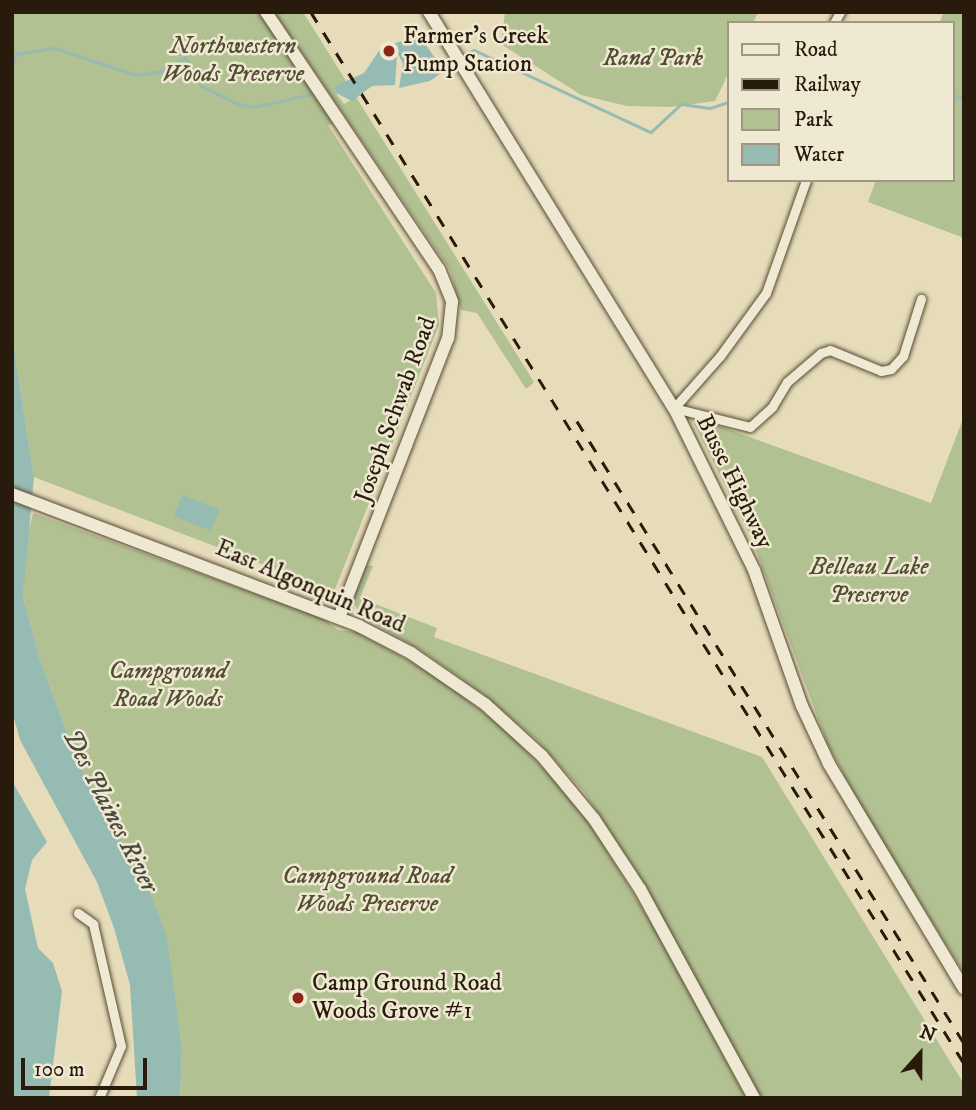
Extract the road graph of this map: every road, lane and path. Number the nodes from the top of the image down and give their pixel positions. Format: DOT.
graph roads {
  1 [pos="266,12"];
  2 [pos="430,13"];
  3 [pos="805,182"];
  4 [pos="921,299"];
  5 [pos="674,408"];
  6 [pos="12,494"];
  7 [pos="339,617"];
  8 [pos="78,914"];
  9 [pos="964,989"];
  10 [pos="99,1098"];
  11 [pos="754,1098"];
  1 -- 7 [label="main road, Joseph Schwab Road"];
  2 -- 5 [label="main road, Busse Highway"];
  3 -- 5 [label="street"];
  4 -- 5 [label="street"];
  5 -- 9 [label="main road, Busse Highway"];
  6 -- 7 [label="main road, East Algonquin Road"];
  7 -- 11 [label="main road, East Algonquin Road"];
  8 -- 10 [label="street"];
}
